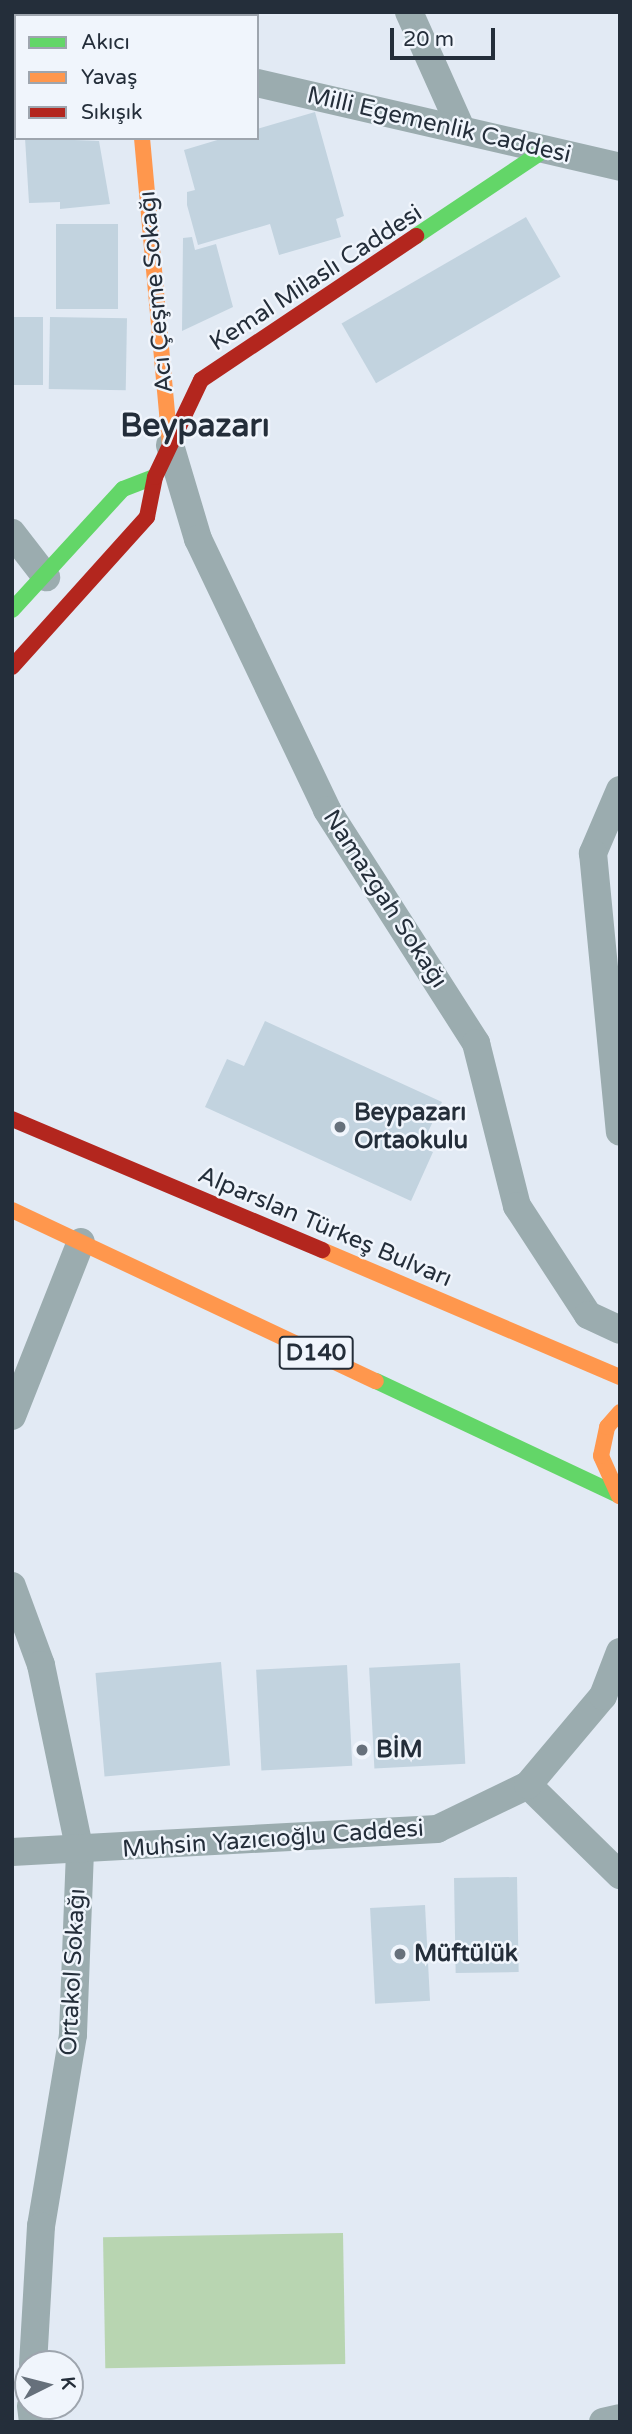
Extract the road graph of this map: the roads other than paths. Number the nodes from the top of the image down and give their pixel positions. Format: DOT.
graph roads {
  1 [pos="409,12"];
  2 [pos="259,83"];
  3 [pos="460,126"];
  4 [pos="142,140"];
  5 [pos="543,151"];
  6 [pos="620,167"];
  7 [pos="170,445"];
  8 [pos="155,477"];
  9 [pos="12,533"];
  10 [pos="46,577"];
  11 [pos="12,610"];
  12 [pos="12,667"];
  13 [pos="620,790"];
  14 [pos="12,1119"];
  15 [pos="620,1132"];
  16 [pos="12,1210"];
  17 [pos="81,1242"];
  18 [pos="620,1330"];
  19 [pos="620,1377"];
  20 [pos="620,1412"];
  21 [pos="12,1416"];
  22 [pos="620,1496"];
  23 [pos="12,1586"];
  24 [pos="620,1652"];
  25 [pos="528,1785"];
  26 [pos="80,1851"];
  27 [pos="12,1852"];
  28 [pos="620,1875"];
  29 [pos="34,2350"];
  30 [pos="620,2418"];
  31 [pos="603,2422"];
  1 -- 3 [label="street"];
  2 -- 3 [label="street, Milli Egemenlik Caddesi"];
  3 -- 5 [label="street, Milli Egemenlik Caddesi"];
  4 -- 7 [label="main road, Acı Çeşme Sokağı"];
  5 -- 6 [label="street, Milli Egemenlik Caddesi"];
  5 -- 7 [label="main road, Kemal Milaslı Caddesi"];
  7 -- 8 [label="main road, Kemal Milaslı Caddesi"];
  7 -- 18 [label="street, Namazgah Sokağı"];
  8 -- 10 [label="main road"];
  8 -- 12 [label="main road, Kemal Milaslı Caddesi"];
  9 -- 10 [label="street"];
  10 -- 11 [label="main road"];
  13 -- 15 [label="street"];
  14 -- 19 [label="main road, Alparslan Türkeş Bulvarı"];
  16 -- 17 [label="main road, D140"];
  17 -- 21 [label="street"];
  17 -- 22 [label="main road, D140"];
  20 -- 22 [label="main road"];
  23 -- 26 [label="street, Ortakol Sokağı"];
  24 -- 25 [label="street, Muhsin Yazıcıoğlu Caddesi"];
  25 -- 26 [label="street, Muhsin Yazıcıoğlu Caddesi"];
  25 -- 28 [label="street"];
  26 -- 27 [label="street, Muhsin Yazıcıoğlu Caddesi"];
  26 -- 29 [label="street, Ortakol Sokağı"];
  30 -- 31 [label="street"];
}
